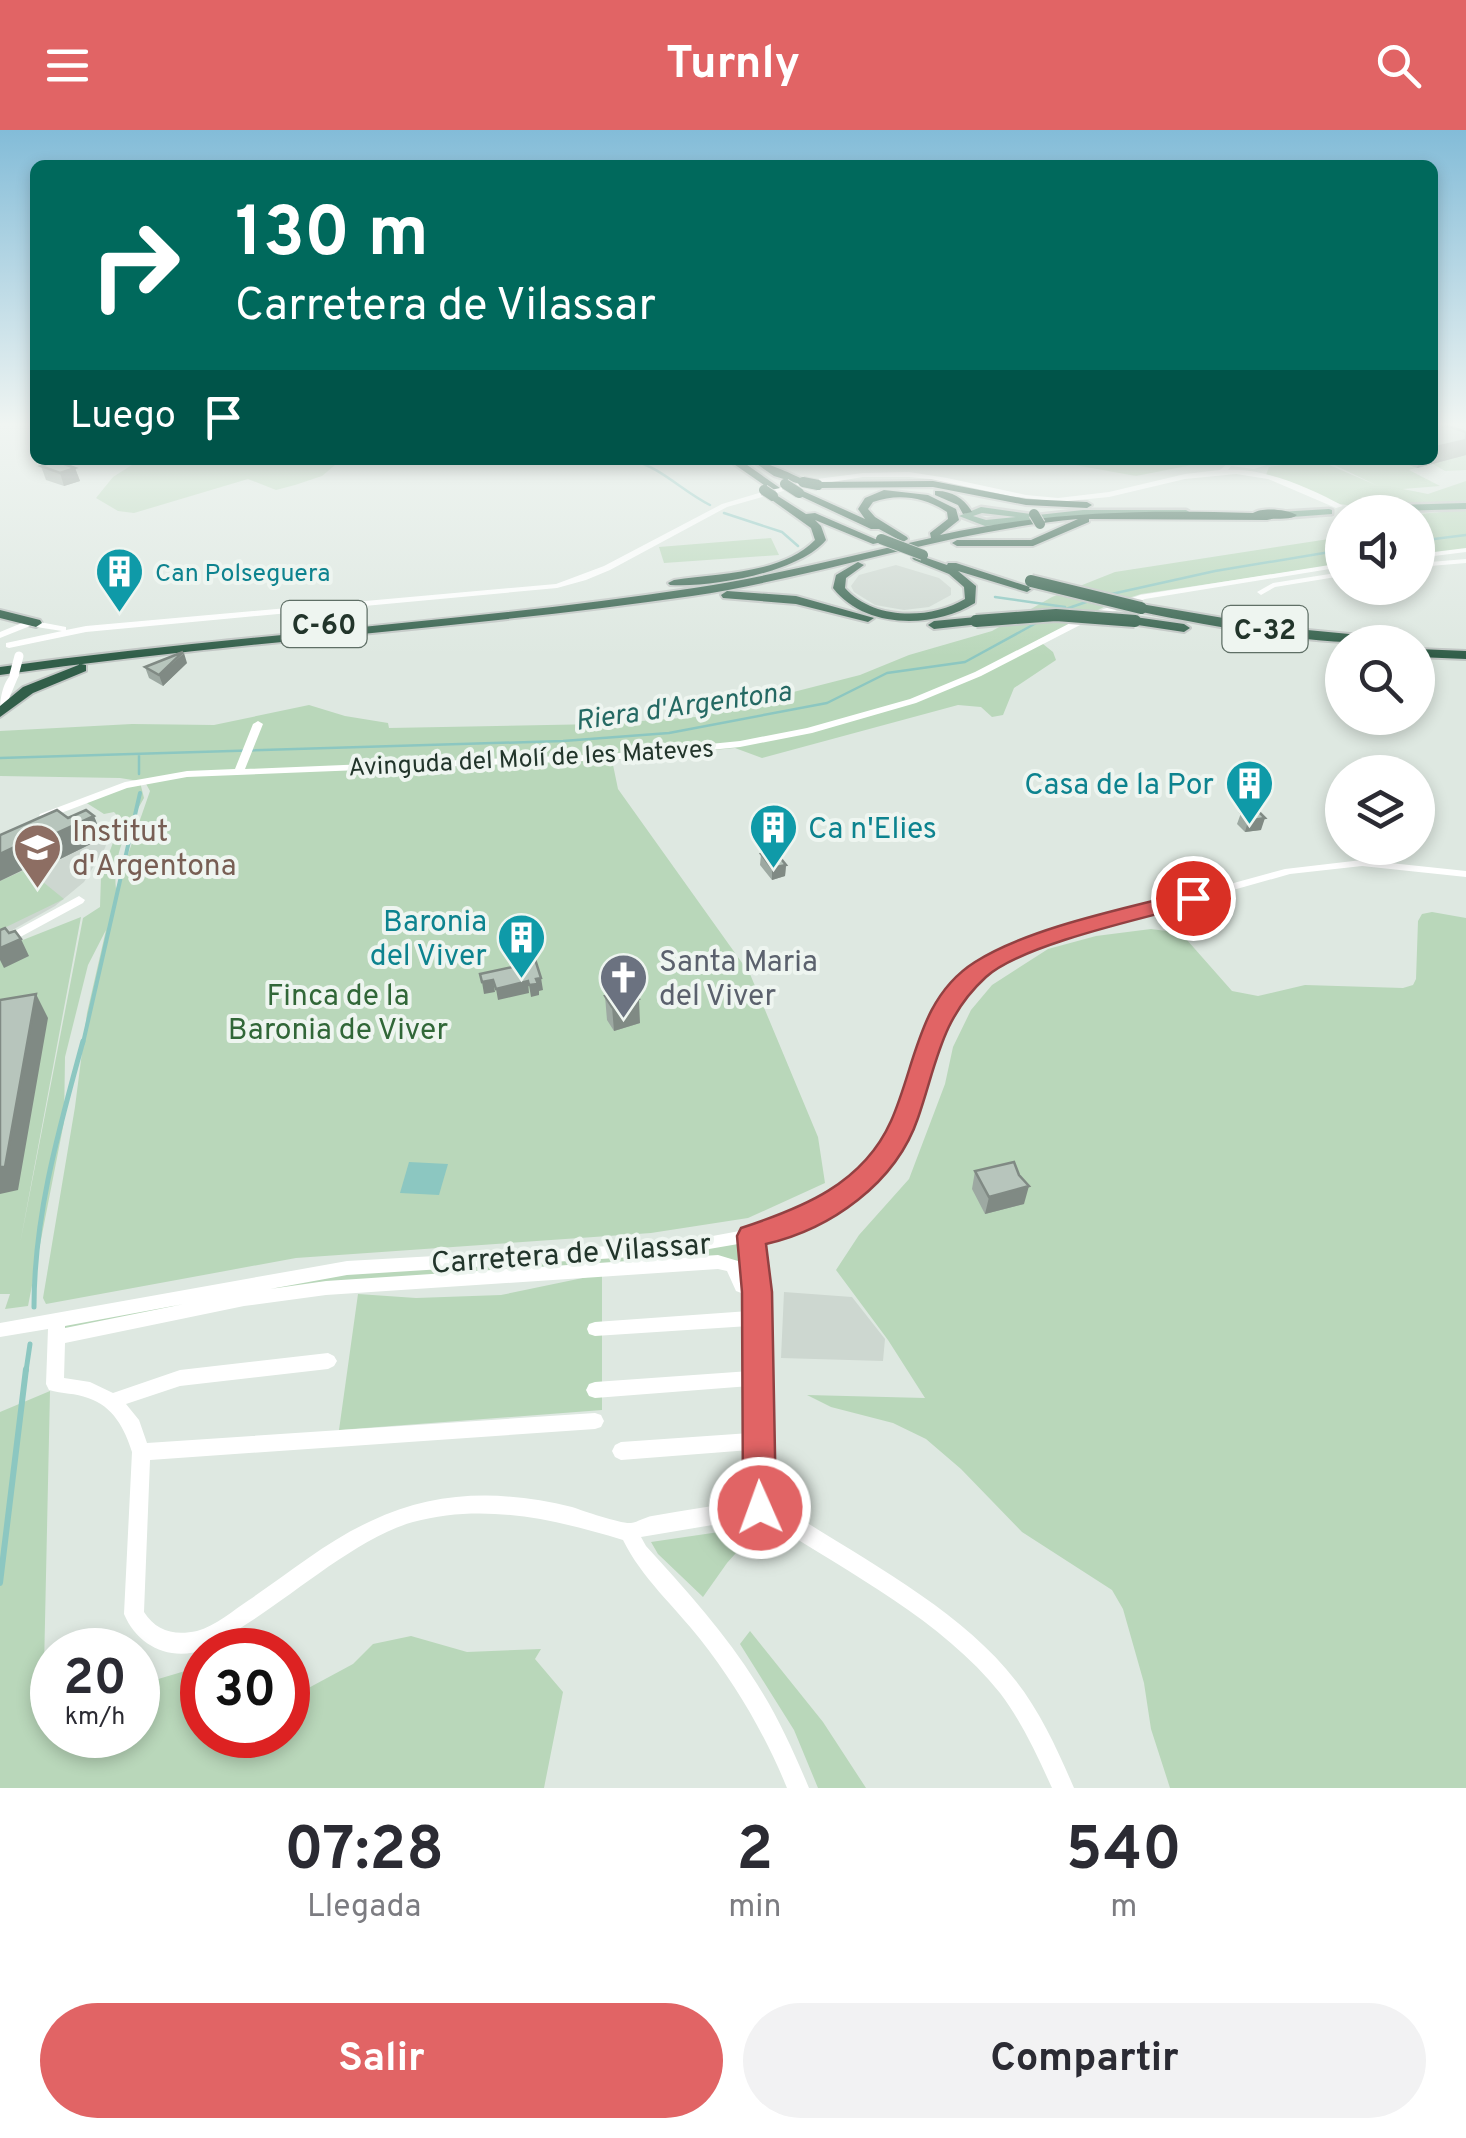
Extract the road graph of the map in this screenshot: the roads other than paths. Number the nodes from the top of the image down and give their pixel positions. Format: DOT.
graph roads {
  1 [pos="741,500"];
  2 [pos="793,500"];
  3 [pos="802,500"];
  4 [pos="805,500"];
  5 [pos="869,500"];
  6 [pos="937,500"];
  7 [pos="955,500"];
  8 [pos="990,500"];
  9 [pos="1027,500"];
  10 [pos="1466,507"];
  11 [pos="1435,508"];
  12 [pos="1435,509"];
  13 [pos="1325,510"];
  14 [pos="966,515"];
  15 [pos="1228,515"];
  16 [pos="1292,515"];
  17 [pos="1267,517"];
  18 [pos="1037,518"];
  19 [pos="1325,519"];
  20 [pos="915,549"];
  21 [pos="1466,550"];
  22 [pos="1442,553"];
  23 [pos="1435,554"];
  24 [pos="1463,563"];
  25 [pos="1435,564"];
  26 [pos="1325,568"];
  27 [pos="1325,576"];
  28 [pos="1260,592"];
  29 [pos="576,603"];
  30 [pos="1138,614"];
  31 [pos="36,623"];
  32 [pos="51,628"];
  33 [pos="86,629"];
  34 [pos="2,631"];
  35 [pos="1325,636"];
  36 [pos="39,640"];
  37 [pos="208,642"];
  38 [pos="1435,645"];
  39 [pos="1325,646"];
  40 [pos="1466,646"];
  41 [pos="20,654"];
  42 [pos="1435,654"];
  43 [pos="1466,655"];
  44 [pos="3,668"];
  45 [pos="0,710"];
  46 [pos="257,726"];
  47 [pos="240,768"];
  48 [pos="61,808"];
  49 [pos="87,816"];
  50 [pos="30,822"];
  51 [pos="1466,874"];
  52 [pos="79,900"];
  53 [pos="0,944"];
  54 [pos="751,1236"];
  55 [pos="757,1292"];
  56 [pos="757,1318"];
  57 [pos="57,1329"];
  58 [pos="595,1329"];
  59 [pos="0,1330"];
  60 [pos="328,1360"];
  61 [pos="758,1378"];
  62 [pos="596,1390"];
  63 [pos="112,1401"];
  64 [pos="595,1421"];
  65 [pos="757,1441"];
  66 [pos="620,1451"];
  67 [pos="141,1452"];
  68 [pos="760,1508"];
  69 [pos="629,1533"];
  70 [pos="798,1788"];
  71 [pos="1063,1788"];
  1 -- 33 [label="street"];
  2 -- 29 [label="highway"];
  3 -- 20 [label="highway, bridge"];
  4 -- 20 [label="highway, C-32"];
  5 -- 20 [label="highway"];
  6 -- 20 [label="highway"];
  7 -- 14 [label="highway"];
  8 -- 18 [label="highway"];
  9 -- 16 [label="highway"];
  10 -- 11 [label="main road"];
  10 -- 12 [label="main road"];
  13 -- 16 [label="main road"];
  14 -- 18 [label="main road"];
  14 -- 20 [label="highway, C-60"];
  15 -- 16 [label="main road"];
  15 -- 17 [label="highway"];
  15 -- 18 [label="main road"];
  15 -- 20 [label="highway"];
  15 -- 20 [label="highway"];
  17 -- 19 [label="main road"];
  18 -- 20 [label="highway"];
  20 -- 29 [label="highway, C-60"];
  20 -- 30 [label="highway, C-32, bridge"];
  21 -- 22 [label="street"];
  22 -- 23 [label="street"];
  22 -- 24 [label="street"];
  24 -- 25 [label="street"];
  26 -- 47 [label="street, Avinguda del Molí de les Mateves"];
  27 -- 28 [label="street"];
  29 -- 30 [label="highway, bridge"];
  29 -- 37 [label="highway, C-60"];
  29 -- 44 [label="highway, C-60"];
  30 -- 35 [label="highway, C-32"];
  30 -- 39 [label="highway"];
  31 -- 32 [label="street"];
  31 -- 34 [label="highway"];
  32 -- 33 [label="street"];
  32 -- 36 [label="street"];
  33 -- 36 [label="street"];
  34 -- 36 [label="street"];
  34 -- 41 [label="street"];
  36 -- 41 [label="street"];
  37 -- 44 [label="highway, C-60"];
  37 -- 45 [label="highway"];
  38 -- 40 [label="highway"];
  41 -- 44 [label="street, bridge"];
  42 -- 43 [label="highway"];
  44 -- 45 [label="street"];
  46 -- 47 [label="street"];
  47 -- 48 [label="street, Avinguda del Molí de les Mateves"];
  48 -- 49 [label="street"];
  48 -- 50 [label="street, Avinguda del Molí de les Mateves"];
  51 -- 54 [label="street, Carretera de Vilassar"];
  52 -- 53 [label="street"];
  54 -- 55 [label="street"];
  54 -- 57 [label="street, Carretera de Vilassar"];
  55 -- 56 [label="street"];
  55 -- 57 [label="street"];
  56 -- 58 [label="street"];
  56 -- 61 [label="street"];
  57 -- 59 [label="street, Carretera de Vilassar"];
  57 -- 63 [label="street"];
  60 -- 63 [label="street"];
  61 -- 62 [label="street"];
  61 -- 65 [label="street"];
  63 -- 67 [label="street"];
  64 -- 67 [label="street"];
  65 -- 66 [label="street"];
  65 -- 68 [label="street"];
  67 -- 69 [label="street"];
  68 -- 69 [label="street"];
  68 -- 71 [label="street"];
  69 -- 70 [label="street"];
}
